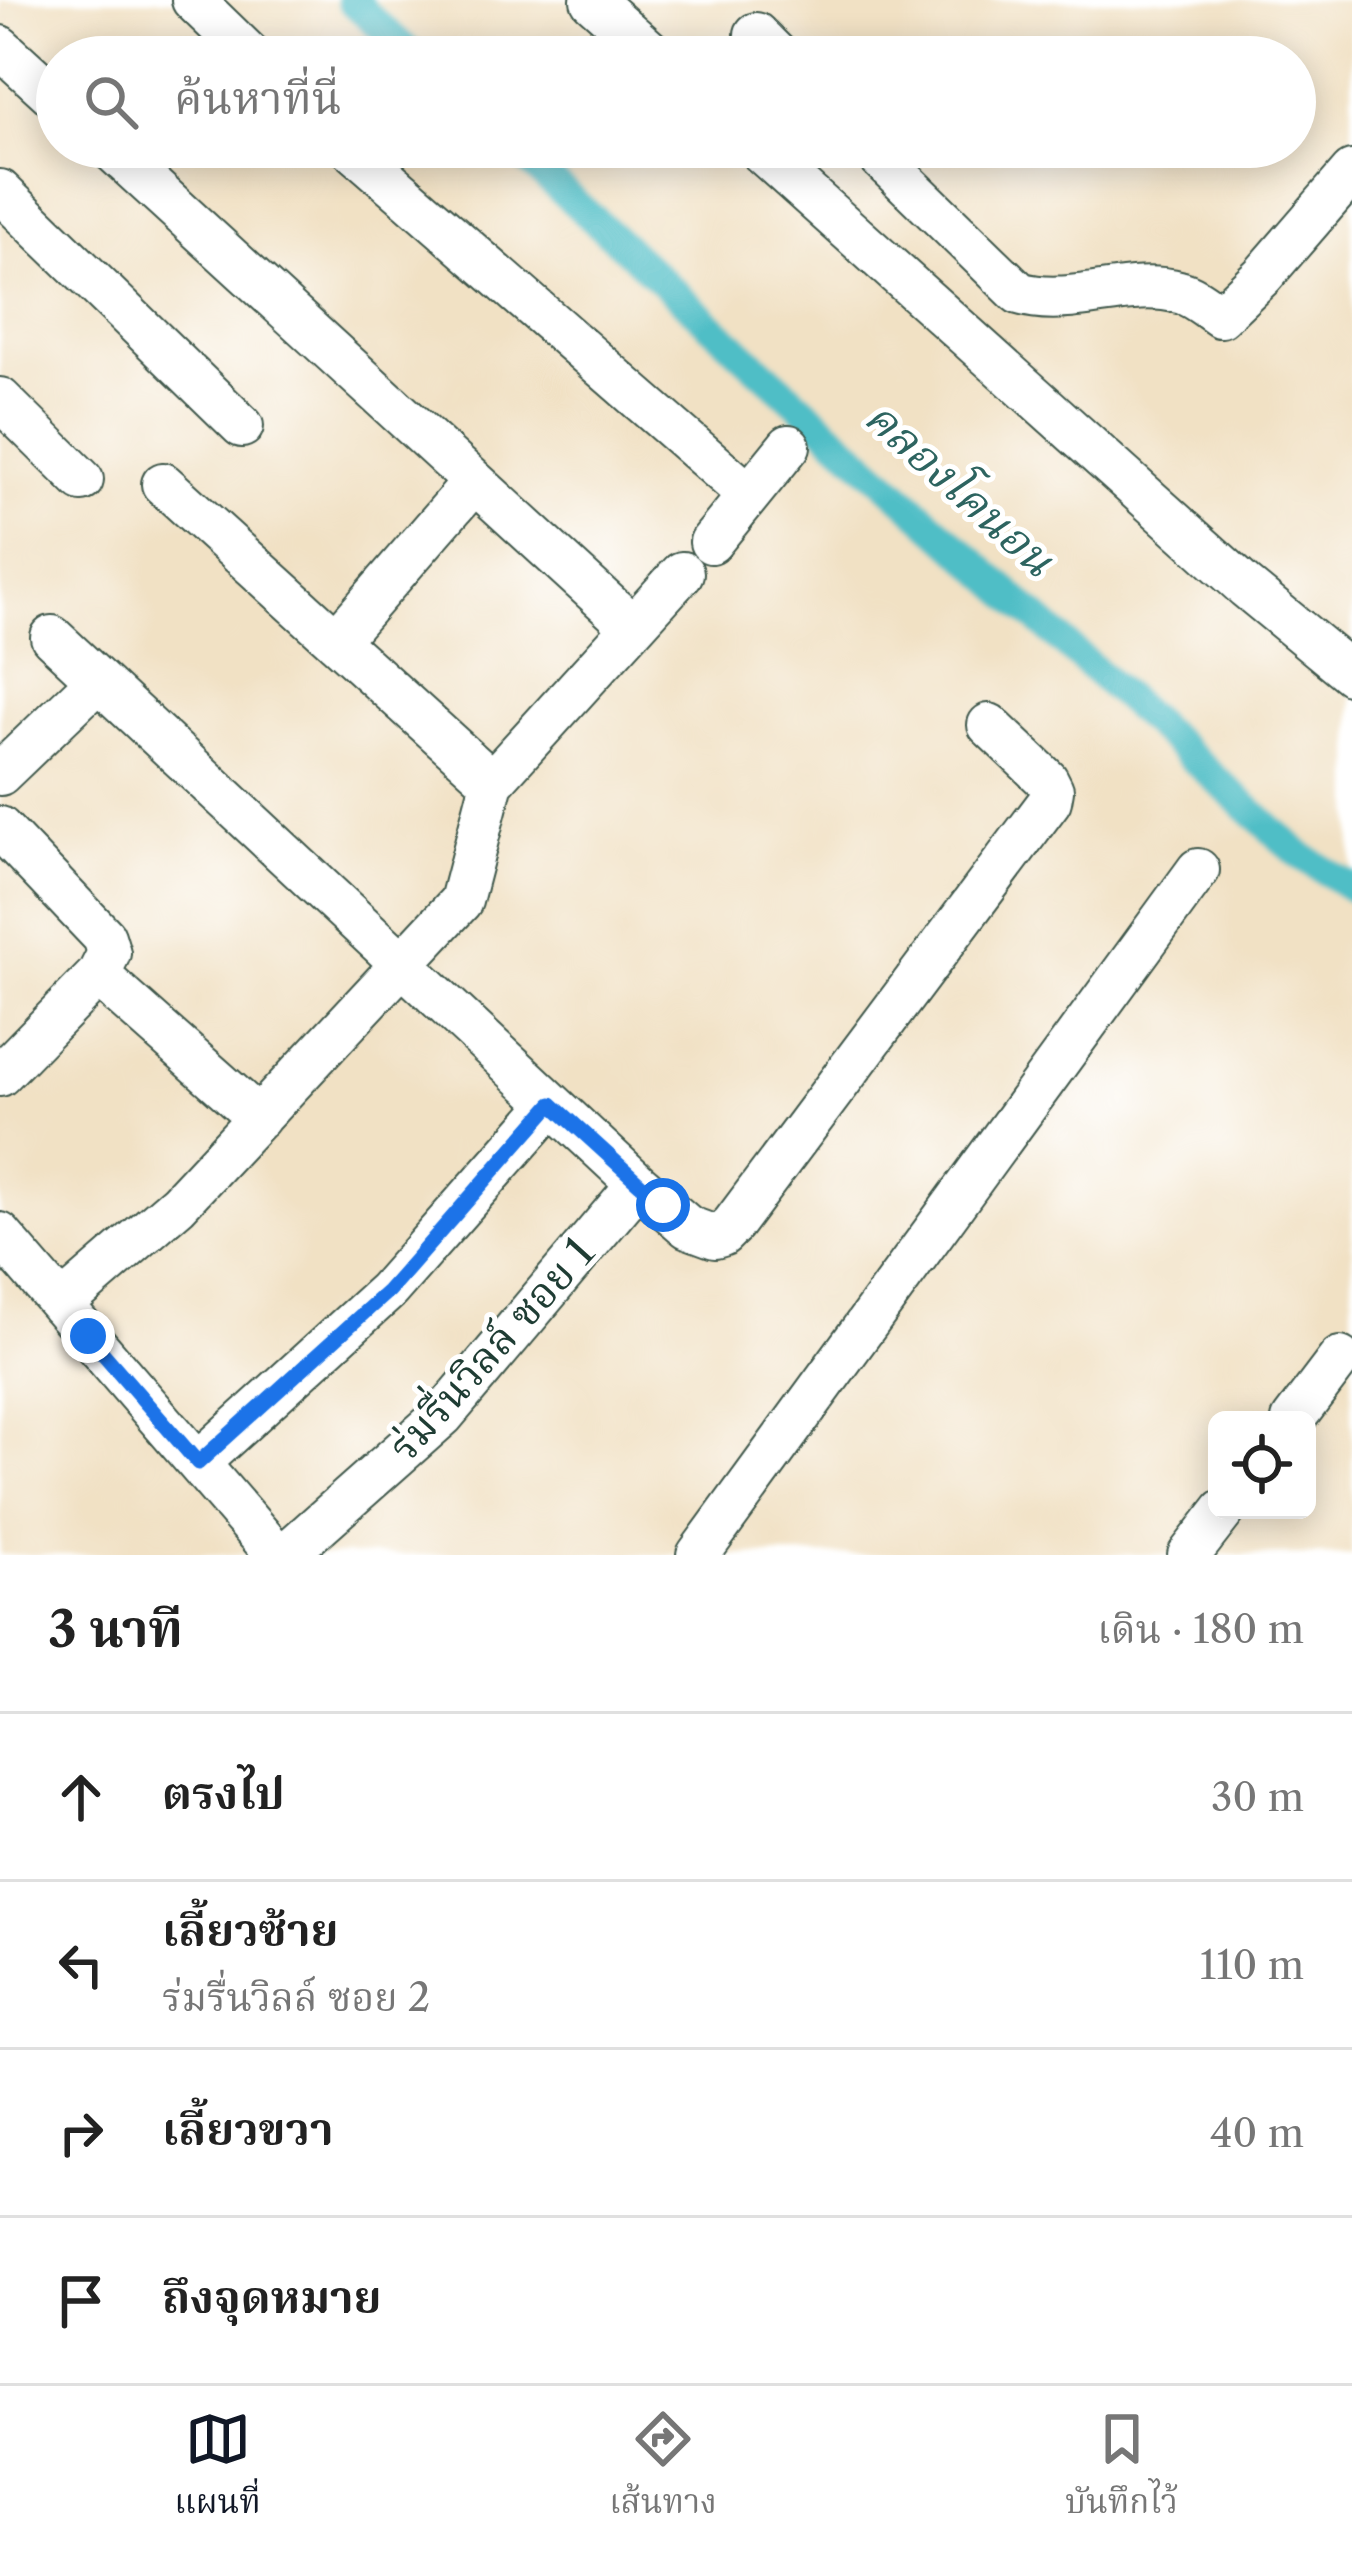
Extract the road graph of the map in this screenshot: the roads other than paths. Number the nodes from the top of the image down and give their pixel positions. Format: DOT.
graph roads {
  1 [pos="193,0"];
  2 [pos="592,0"];
  3 [pos="230,36"];
  4 [pos="632,36"];
  5 [pos="0,47"];
  6 [pos="36,80"];
  7 [pos="132,168"];
  8 [pos="374,168"];
  9 [pos="779,168"];
  10 [pos="890,168"];
  11 [pos="1352,172"];
  12 [pos="0,191"];
  13 [pos="0,399"];
  14 [pos="242,426"];
  15 [pos="789,446"];
  16 [pos="82,480"];
  17 [pos="475,482"];
  18 [pos="163,484"];
  19 [pos="749,495"];
  20 [pos="633,627"];
  21 [pos="52,637"];
  22 [pos="336,641"];
  23 [pos="1352,674"];
  24 [pos="98,680"];
  25 [pos="989,725"];
  26 [pos="0,774"];
  27 [pos="492,782"];
  28 [pos="0,828"];
  29 [pos="1198,869"];
  30 [pos="402,964"];
  31 [pos="98,975"];
  32 [pos="0,1075"];
  33 [pos="552,1104"];
  34 [pos="259,1118"];
  35 [pos="638,1184"];
  36 [pos="0,1234"];
  37 [pos="61,1305"];
  38 [pos="1340,1358"];
  39 [pos="1300,1411"];
  40 [pos="198,1463"];
  41 [pos="1217,1519"];
  42 [pos="281,1555"];
  43 [pos="698,1555"];
  44 [pos="1190,1555"];
  1 -- 3 [label="street"];
  2 -- 4 [label="street"];
  5 -- 6 [label="street"];
  7 -- 17 [label="street"];
  8 -- 19 [label="street"];
  9 -- 23 [label="street"];
  10 -- 11 [label="street"];
  12 -- 14 [label="street"];
  13 -- 16 [label="street"];
  15 -- 19 [label="street"];
  17 -- 20 [label="street"];
  17 -- 22 [label="street"];
  18 -- 22 [label="street"];
  19 -- 20 [label="street"];
  20 -- 27 [label="street"];
  21 -- 24 [label="street"];
  22 -- 27 [label="street"];
  24 -- 26 [label="street"];
  24 -- 30 [label="street"];
  25 -- 35 [label="street"];
  27 -- 30 [label="street"];
  28 -- 31 [label="street"];
  29 -- 43 [label="street"];
  30 -- 33 [label="street"];
  30 -- 34 [label="street"];
  31 -- 32 [label="street"];
  31 -- 34 [label="street"];
  33 -- 35 [label="street"];
  33 -- 40 [label="street"];
  34 -- 37 [label="street"];
  35 -- 42 [label="street, ร่มรื่นวิลล์ ซอย 1"];
  36 -- 37 [label="street"];
  37 -- 40 [label="street"];
  38 -- 39 [label="street"];
  40 -- 42 [label="street"];
  41 -- 44 [label="street"];
}
